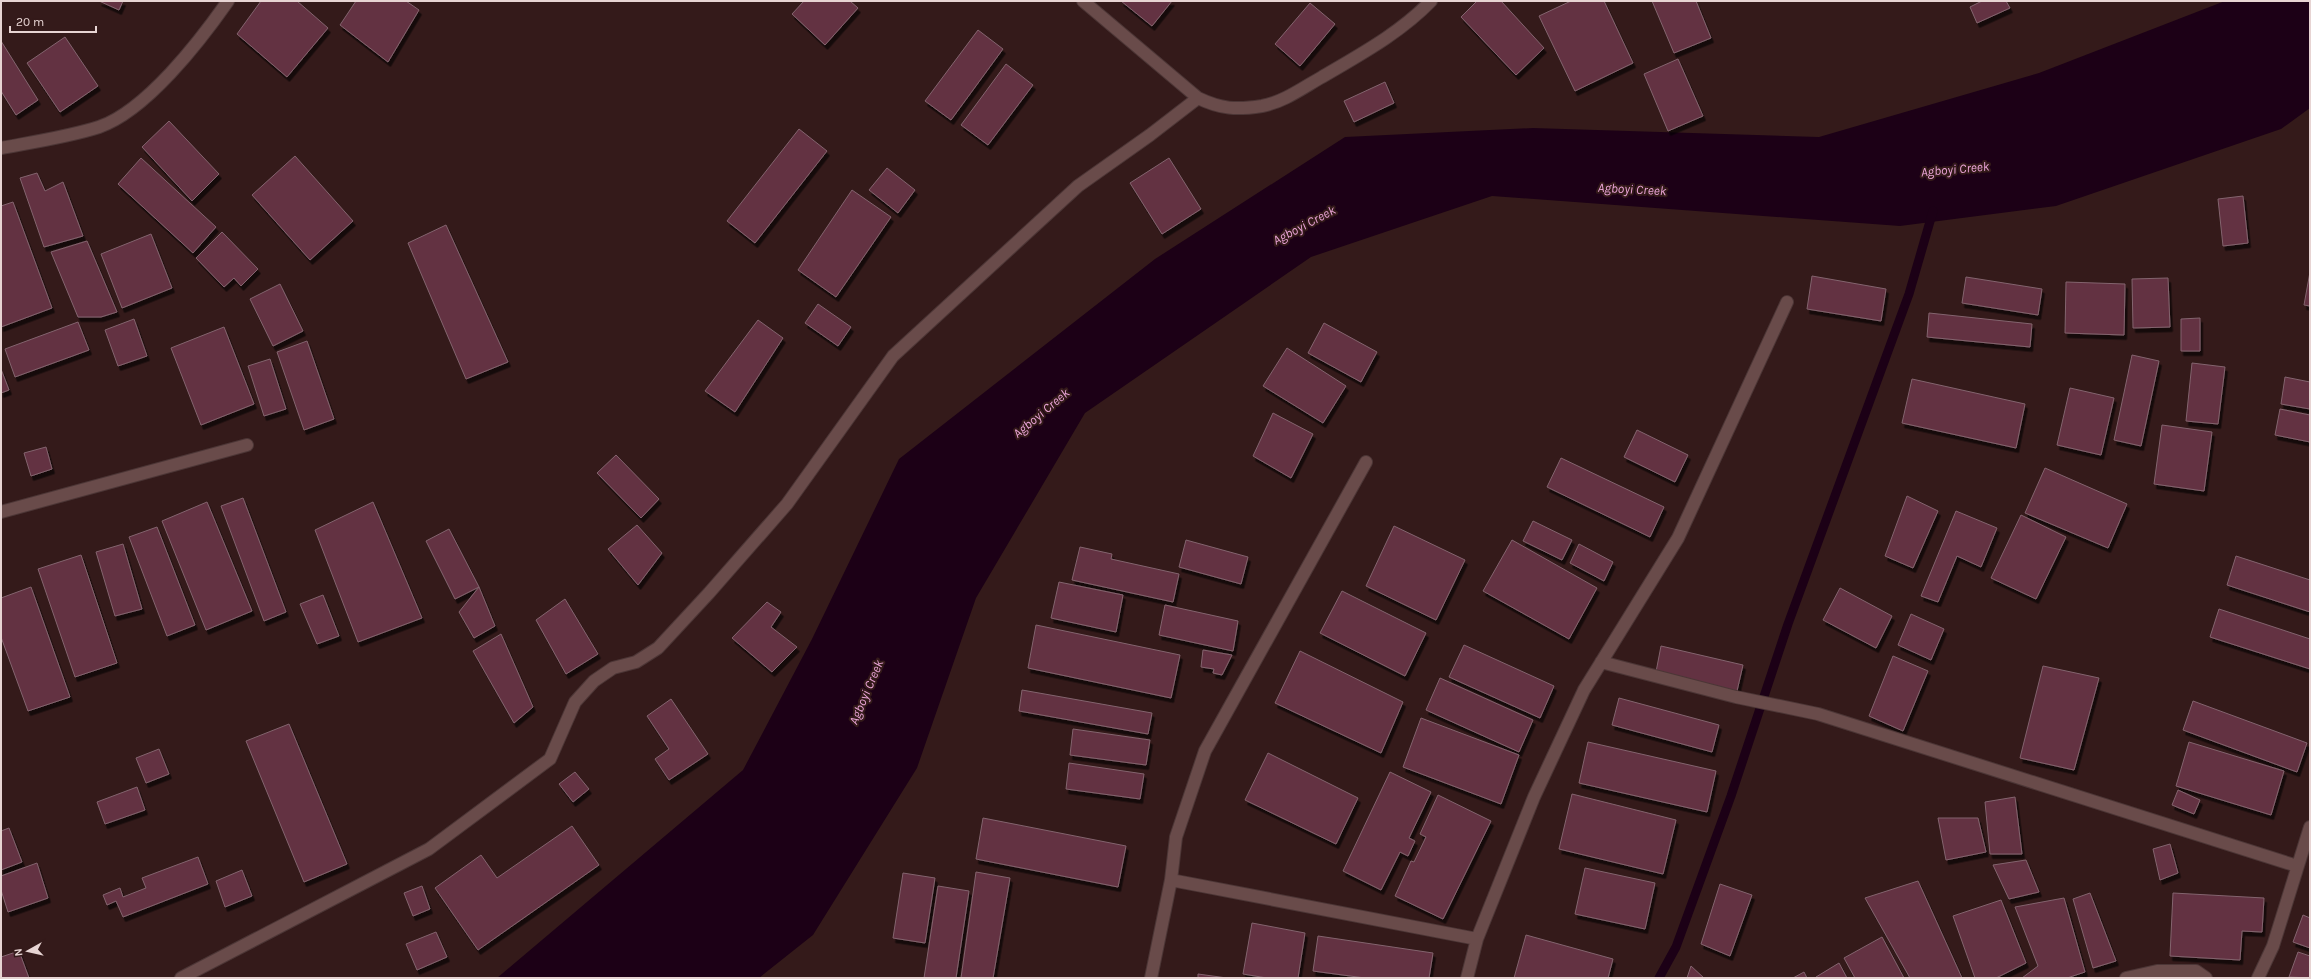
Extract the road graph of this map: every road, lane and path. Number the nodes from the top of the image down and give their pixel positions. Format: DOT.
graph roads {
  1 [pos="228,1"];
  2 [pos="1083,1"];
  3 [pos="1432,1"];
  4 [pos="1198,98"];
  5 [pos="1,148"];
  6 [pos="1788,302"];
  7 [pos="247,445"];
  8 [pos="1366,462"];
  9 [pos="1,512"];
  10 [pos="1601,662"];
  11 [pos="2310,828"];
  12 [pos="2297,866"];
  13 [pos="1171,880"];
  14 [pos="1477,939"];
  15 [pos="180,978"];
  16 [pos="1151,978"];
  17 [pos="1467,978"];
  18 [pos="2126,978"];
  19 [pos="2206,978"];
  20 [pos="2258,978"];
  1 -- 5 [label="street"];
  2 -- 4 [label="street"];
  3 -- 4 [label="street"];
  4 -- 15 [label="street"];
  6 -- 10 [label="street"];
  7 -- 9 [label="street"];
  8 -- 13 [label="street"];
  10 -- 12 [label="street"];
  10 -- 14 [label="street"];
  11 -- 12 [label="street"];
  12 -- 20 [label="street"];
  13 -- 14 [label="street"];
  13 -- 16 [label="street"];
  14 -- 17 [label="street"];
  18 -- 19 [label="street"];
}
